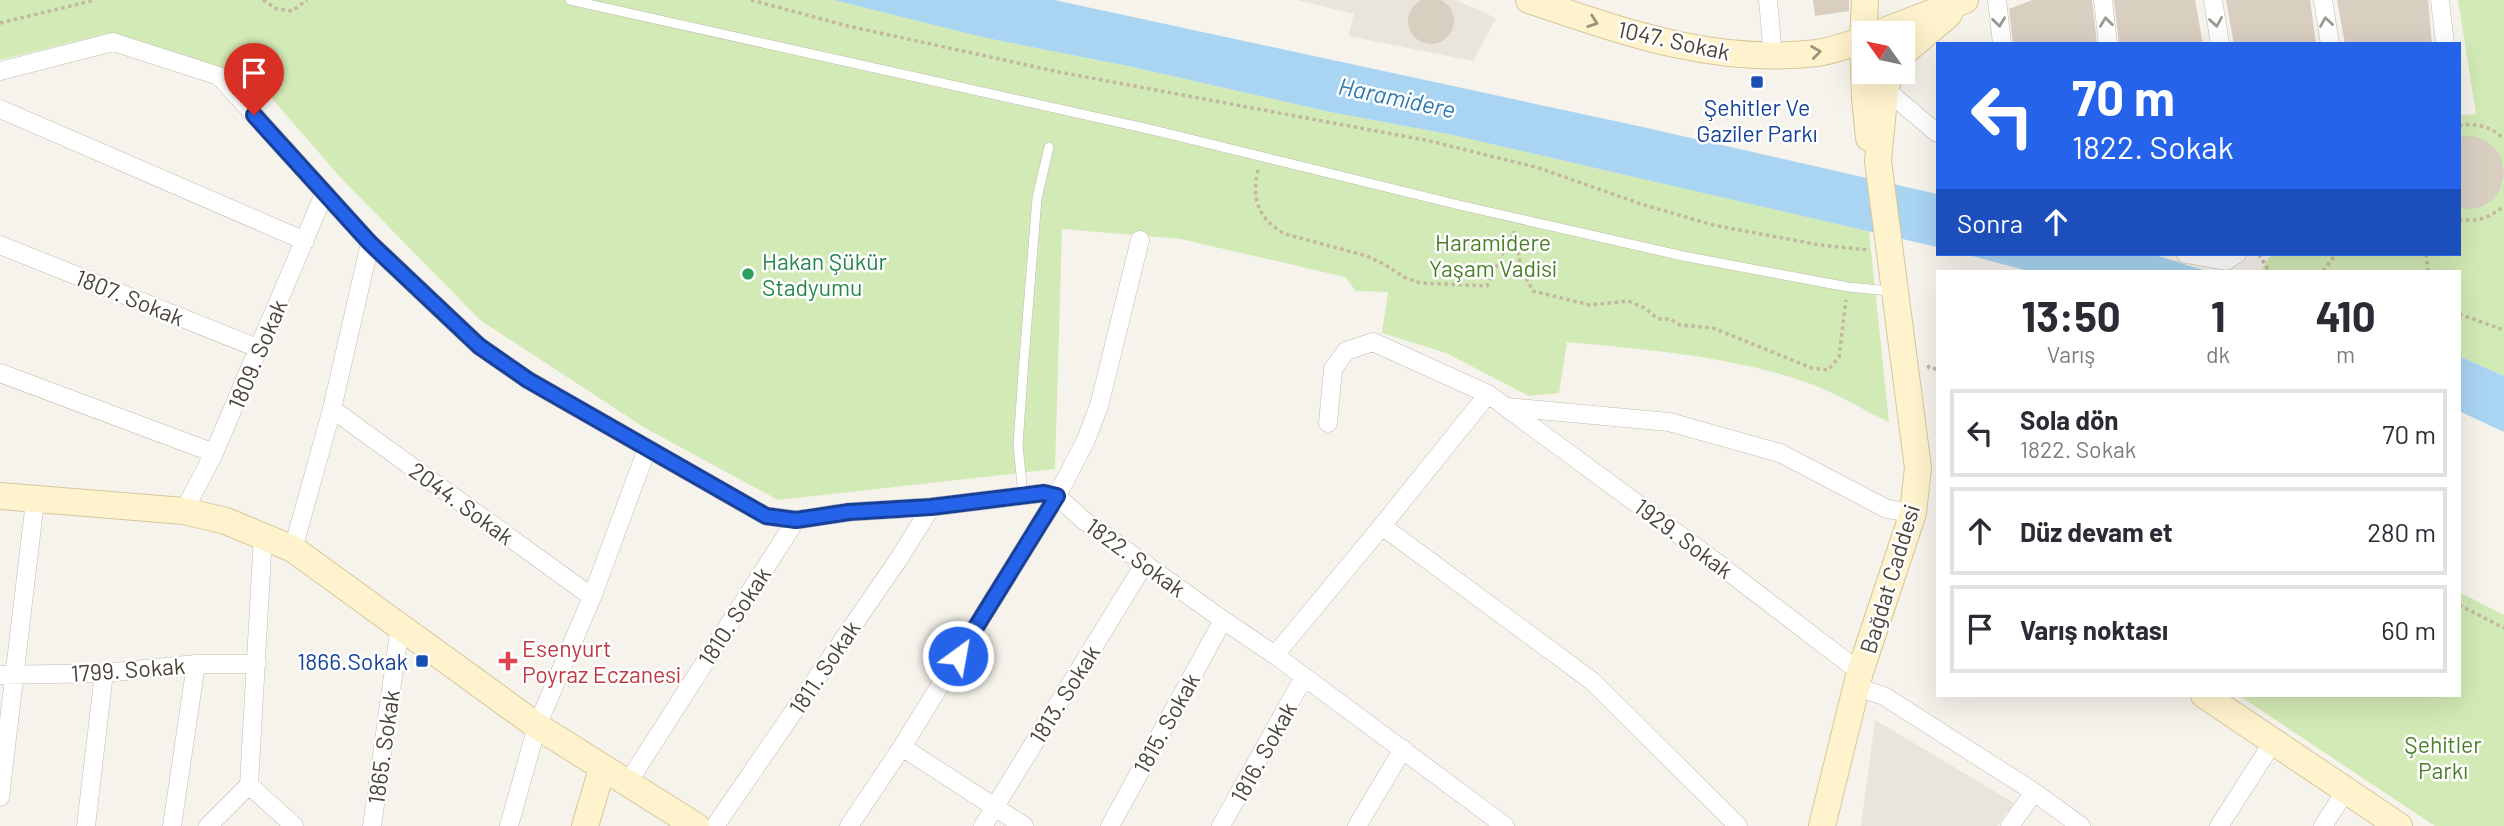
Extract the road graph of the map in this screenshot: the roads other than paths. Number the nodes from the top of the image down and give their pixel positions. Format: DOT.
graph roads {
  1 [pos="570,0"];
  2 [pos="1529,0"];
  3 [pos="1768,0"];
  4 [pos="1865,0"];
  5 [pos="1966,0"];
  6 [pos="1997,0"];
  7 [pos="2103,0"];
  8 [pos="2213,0"];
  9 [pos="2323,0"];
  10 [pos="2440,0"];
  11 [pos="1867,21"];
  12 [pos="1912,21"];
  13 [pos="2002,42"];
  14 [pos="2108,42"];
  15 [pos="2220,42"];
  16 [pos="2330,42"];
  17 [pos="2445,42"];
  18 [pos="1852,43"];
  19 [pos="1915,43"];
  20 [pos="1773,56"];
  21 [pos="0,71"];
  22 [pos="1868,84"];
  23 [pos="1888,84"];
  24 [pos="1892,84"];
  25 [pos="0,109"];
  26 [pos="1936,132"];
  27 [pos="1049,147"];
  28 [pos="1878,161"];
  29 [pos="324,194"];
  30 [pos="1140,240"];
  31 [pos="305,241"];
  32 [pos="370,243"];
  33 [pos="0,244"];
  34 [pos="2197,256"];
  35 [pos="2234,256"];
  36 [pos="1896,292"];
  37 [pos="260,349"];
  38 [pos="0,373"];
  39 [pos="1488,394"];
  40 [pos="1506,407"];
  41 [pos="332,409"];
  42 [pos="1328,423"];
  43 [pos="647,449"];
  44 [pos="214,453"];
  45 [pos="1023,495"];
  46 [pos="0,496"];
  47 [pos="1057,496"];
  48 [pos="36,500"];
  49 [pos="931,507"];
  50 [pos="184,512"];
  51 [pos="1925,516"];
  52 [pos="796,520"];
  53 [pos="1382,526"];
  54 [pos="263,535"];
  55 [pos="292,549"];
  56 [pos="1145,563"];
  57 [pos="592,597"];
  58 [pos="1223,620"];
  59 [pos="400,626"];
  60 [pos="1275,655"];
  61 [pos="196,664"];
  62 [pos="257,664"];
  63 [pos="104,673"];
  64 [pos="7,675"];
  65 [pos="1304,677"];
  66 [pos="1858,680"];
  67 [pos="2207,697"];
  68 [pos="537,726"];
  69 [pos="2273,741"];
  70 [pos="902,747"];
  71 [pos="1403,749"];
  72 [pos="602,769"];
  73 [pos="627,783"];
  74 [pos="249,785"];
  75 [pos="2346,790"];
  76 [pos="2034,792"];
  77 [pos="0,797"];
  78 [pos="995,808"];
  79 [pos="1484,820"];
  80 [pos="86,826"];
  81 [pos="172,826"];
  82 [pos="208,826"];
  83 [pos="294,826"];
  84 [pos="372,826"];
  85 [pos="509,826"];
  86 [pos="585,826"];
  87 [pos="696,826"];
  88 [pos="715,826"];
  89 [pos="849,826"];
  90 [pos="983,826"];
  91 [pos="1024,826"];
  92 [pos="1110,826"];
  93 [pos="1221,826"];
  94 [pos="1357,826"];
  95 [pos="1505,826"];
  96 [pos="1738,826"];
  97 [pos="1822,826"];
  98 [pos="2010,826"];
  99 [pos="2081,826"];
  100 [pos="2220,826"];
  101 [pos="2323,826"];
  102 [pos="2399,826"];
  1 -- 36 [label="lane"];
  2 -- 20 [label="main road, 1047. Sokak, one-way"];
  3 -- 20 [label="street"];
  4 -- 11 [label="main road"];
  5 -- 12 [label="main road, 1047. Sokak"];
  5 -- 19 [label="main road"];
  6 -- 13 [label="street, one-way"];
  14 -- 7 [label="street, one-way"];
  8 -- 15 [label="street, one-way"];
  16 -- 9 [label="street, one-way"];
  10 -- 17 [label="street"];
  20 -- 18 [label="main road, 1047. Sokak, one-way"];
  21 -- 29 [label="street"];
  22 -- 28 [label="main road"];
  23 -- 28 [label="main road"];
  24 -- 26 [label="street"];
  25 -- 31 [label="street"];
  27 -- 45 [label="lane"];
  28 -- 36 [label="main road, Bağdat Caddesi"];
  29 -- 31 [label="street, 1809. Sokak"];
  29 -- 32 [label="street"];
  30 -- 47 [label="street"];
  31 -- 37 [label="street, 1809. Sokak"];
  32 -- 41 [label="street"];
  32 -- 43 [label="street"];
  33 -- 37 [label="street, 1807. Sokak"];
  34 -- 35 [label="street"];
  36 -- 51 [label="main road, Bağdat Caddesi"];
  37 -- 44 [label="street, 1809. Sokak"];
  38 -- 44 [label="street"];
  39 -- 40 [label="street, 1929. Sokak"];
  39 -- 42 [label="street, 1929. Sokak"];
  39 -- 53 [label="street"];
  40 -- 51 [label="street"];
  40 -- 66 [label="street, 1929. Sokak"];
  41 -- 55 [label="street"];
  41 -- 57 [label="street, 2044. Sokak"];
  43 -- 52 [label="street"];
  43 -- 57 [label="street"];
  44 -- 50 [label="street, 1809. Sokak"];
  45 -- 47 [label="street"];
  45 -- 49 [label="street"];
  46 -- 48 [label="main road"];
  47 -- 56 [label="street, 1822. Sokak"];
  47 -- 70 [label="street"];
  48 -- 50 [label="main road"];
  48 -- 64 [label="street"];
  49 -- 52 [label="street"];
  49 -- 88 [label="street, 1811. Sokak"];
  50 -- 54 [label="main road"];
  51 -- 66 [label="main road, Bağdat Caddesi"];
  52 -- 73 [label="street, 1810. Sokak"];
  53 -- 60 [label="street"];
  53 -- 96 [label="street"];
  54 -- 55 [label="main road"];
  54 -- 62 [label="street"];
  55 -- 59 [label="main road"];
  56 -- 58 [label="street, 1822. Sokak"];
  56 -- 78 [label="street, 1813. Sokak"];
  57 -- 68 [label="street"];
  58 -- 60 [label="street, 1822. Sokak"];
  58 -- 92 [label="street, 1815. Sokak"];
  59 -- 68 [label="main road"];
  59 -- 84 [label="street, 1865. Sokak"];
  60 -- 65 [label="street, 1822. Sokak"];
  61 -- 62 [label="street, 1799. Sokak"];
  61 -- 63 [label="street, 1799. Sokak"];
  61 -- 81 [label="street"];
  62 -- 74 [label="street"];
  63 -- 64 [label="street, 1799. Sokak"];
  63 -- 80 [label="street"];
  64 -- 77 [label="street"];
  65 -- 71 [label="street, 1822. Sokak"];
  65 -- 93 [label="street, 1816. Sokak"];
  66 -- 76 [label="street, 1929. Sokak"];
  66 -- 97 [label="main road, Bağdat Caddesi"];
  67 -- 69 [label="main road"];
  68 -- 72 [label="main road"];
  68 -- 85 [label="street"];
  69 -- 75 [label="main road"];
  69 -- 100 [label="street"];
  70 -- 78 [label="street"];
  70 -- 89 [label="street"];
  71 -- 79 [label="street, 1822. Sokak"];
  71 -- 94 [label="street"];
  72 -- 73 [label="main road"];
  72 -- 86 [label="main road"];
  73 -- 87 [label="main road"];
  74 -- 82 [label="street"];
  74 -- 83 [label="street"];
  75 -- 101 [label="street"];
  75 -- 102 [label="main road"];
  76 -- 98 [label="street"];
  76 -- 99 [label="street, 1929. Sokak"];
  78 -- 90 [label="street, 1813. Sokak"];
  78 -- 91 [label="street"];
  79 -- 95 [label="street, 1822. Sokak"];
}
